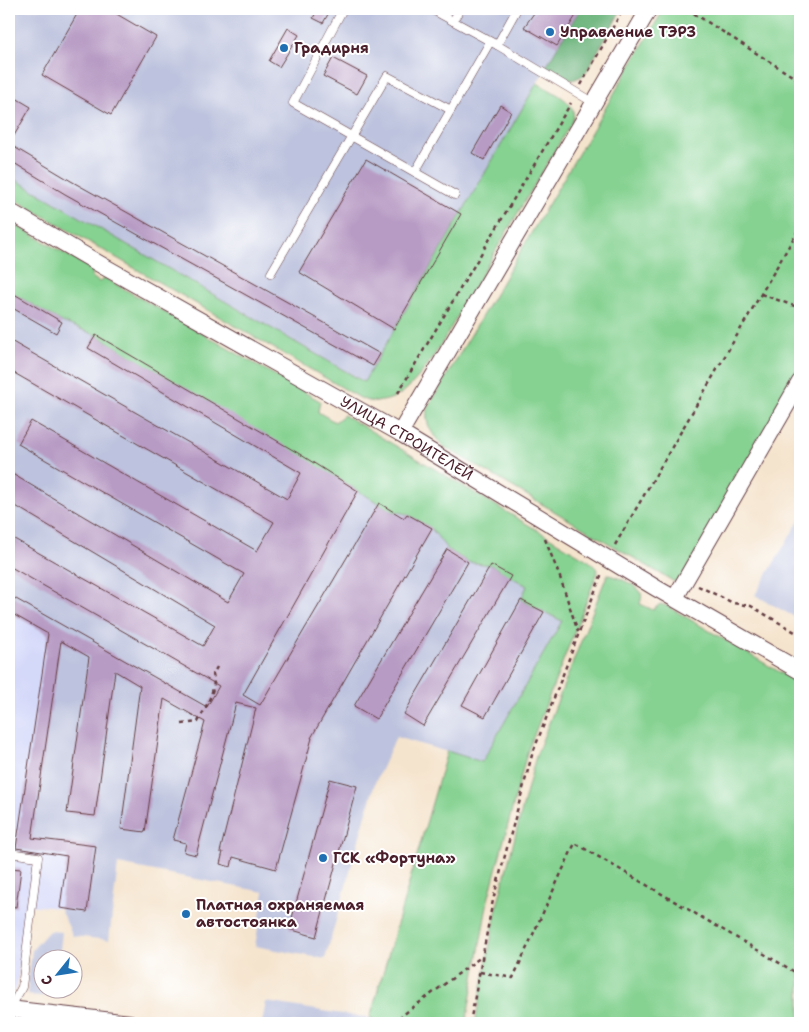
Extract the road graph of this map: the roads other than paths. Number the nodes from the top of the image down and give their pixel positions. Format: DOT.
graph roads {
  1 [pos="343,9"];
  2 [pos="431,9"];
  3 [pos="460,9"];
  4 [pos="517,9"];
  5 [pos="649,9"];
  6 [pos="453,21"];
  7 [pos="493,43"];
  8 [pos="594,103"];
  9 [pos="451,110"];
  10 [pos="352,137"];
  11 [pos="415,172"];
  12 [pos="454,195"];
  13 [pos="9,211"];
  14 [pos="271,273"];
  15 [pos="800,382"];
  16 [pos="400,433"];
  17 [pos="676,598"];
  18 [pos="800,672"];
  19 [pos="9,853"];
  20 [pos="9,1013"];
  21 [pos="66,1020"];
  22 [pos="130,1023"];
  1 -- 10 [label="lane"];
  2 -- 6 [label="lane"];
  3 -- 6 [label="lane"];
  4 -- 7 [label="lane"];
  5 -- 8 [label="street"];
  6 -- 7 [label="lane"];
  7 -- 8 [label="lane"];
  7 -- 9 [label="lane"];
  8 -- 16 [label="street"];
  9 -- 10 [label="lane"];
  9 -- 11 [label="lane"];
  10 -- 11 [label="lane"];
  10 -- 14 [label="lane"];
  11 -- 12 [label="lane"];
  13 -- 16 [label="street, УЛИЦА СТРОИТЕЛЕЙ"];
  15 -- 17 [label="street"];
  16 -- 17 [label="street, УЛИЦА СТРОИТЕЛЕЙ"];
  17 -- 18 [label="street, УЛИЦА СТРОИТЕЛЕЙ"];
  19 -- 20 [label="lane"];
  20 -- 21 [label="street"];
  21 -- 22 [label="street"];
}
